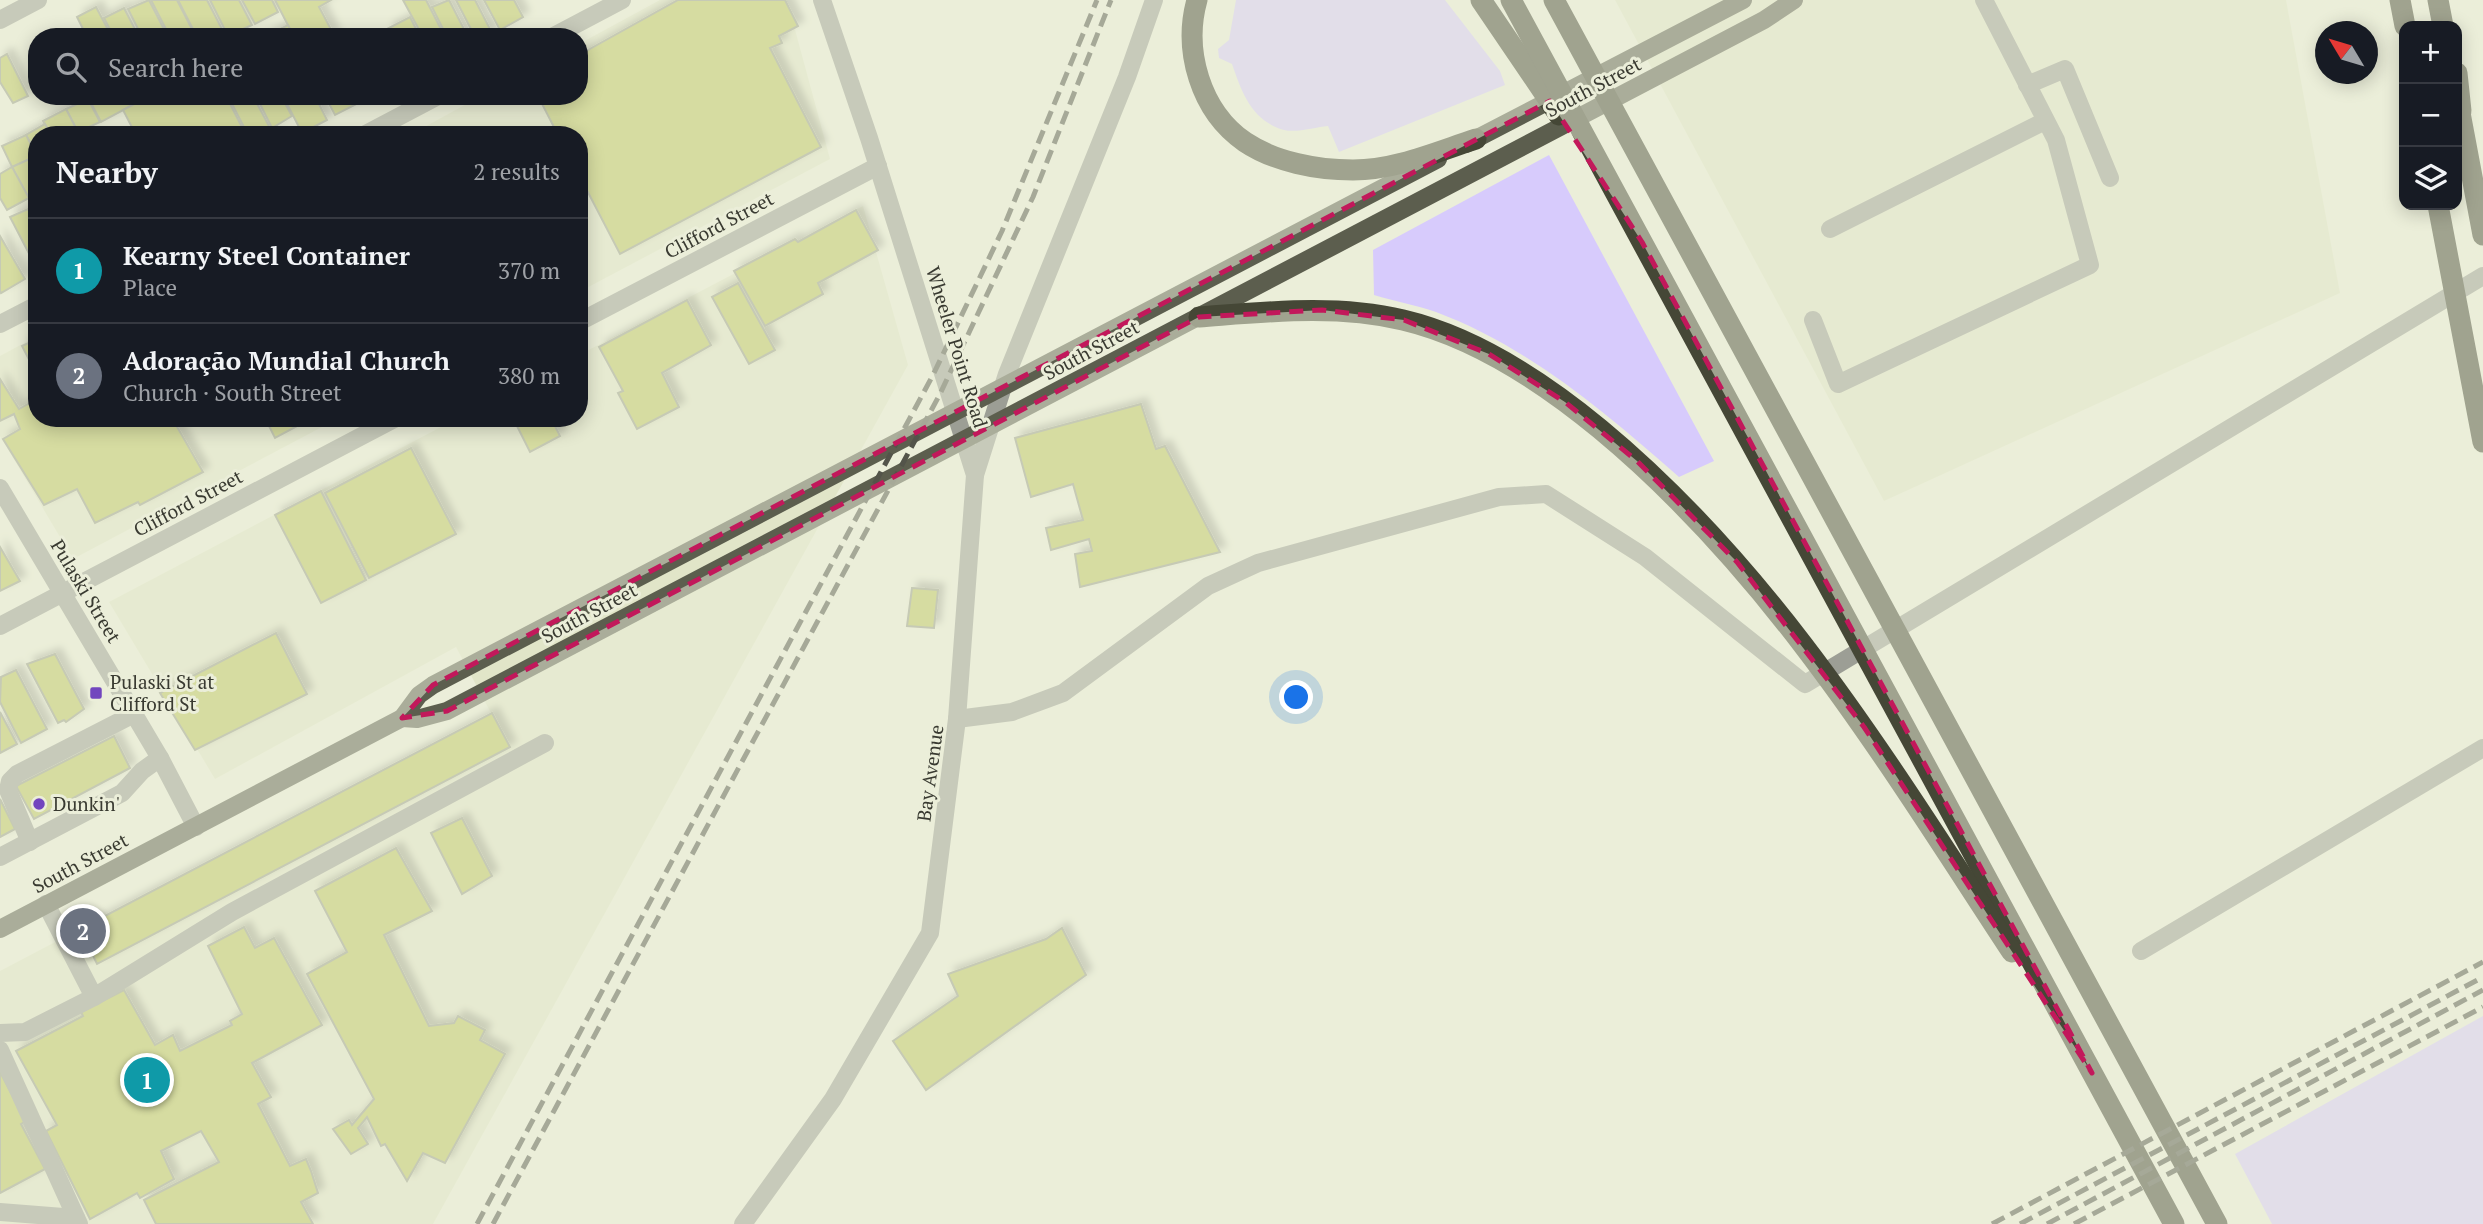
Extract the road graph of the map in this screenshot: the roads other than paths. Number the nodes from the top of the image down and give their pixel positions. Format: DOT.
graph roads {
  1 [pos="38,0"];
  2 [pos="622,0"];
  3 [pos="822,0"];
  4 [pos="1154,0"];
  5 [pos="1197,0"];
  6 [pos="1481,0"];
  7 [pos="1511,0"];
  8 [pos="1554,0"];
  9 [pos="1743,0"];
  10 [pos="1794,0"];
  11 [pos="1984,0"];
  12 [pos="2400,0"];
  13 [pos="2438,0"];
  14 [pos="2450,0"];
  15 [pos="0,20"];
  16 [pos="2404,21"];
  17 [pos="2442,21"];
  18 [pos="2452,21"];
  19 [pos="569,28"];
  20 [pos="2027,85"];
  21 [pos="421,105"];
  22 [pos="2045,121"];
  23 [pos="2462,124"];
  24 [pos="381,126"];
  25 [pos="1476,139"];
  26 [pos="878,166"];
  27 [pos="2110,178"];
  28 [pos="2439,210"];
  29 [pos="1830,229"];
  30 [pos="2483,234"];
  31 [pos="1642,242"];
  32 [pos="2483,276"];
  33 [pos="28,310"];
  34 [pos="588,317"];
  35 [pos="1199,317"];
  36 [pos="1813,320"];
  37 [pos="0,324"];
  38 [pos="379,427"];
  39 [pos="2483,442"];
  40 [pos="975,475"];
  41 [pos="0,488"];
  42 [pos="64,592"];
  43 [pos="0,626"];
  44 [pos="134,714"];
  45 [pos="402,718"];
  46 [pos="957,719"];
  47 [pos="545,743"];
  48 [pos="2483,748"];
  49 [pos="160,758"];
  50 [pos="196,827"];
  51 [pos="30,842"];
  52 [pos="0,857"];
  53 [pos="46,904"];
  54 [pos="0,929"];
  55 [pos="2141,951"];
  56 [pos="94,996"];
  57 [pos="0,1033"];
  58 [pos="0,1050"];
  59 [pos="2092,1073"];
  60 [pos="0,1212"];
  61 [pos="78,1221"];
  62 [pos="743,1224"];
  63 [pos="2174,1224"];
  64 [pos="2217,1224"];
  1 -- 15 [label="street"];
  2 -- 19 [label="street"];
  3 -- 26 [label="street, Wheeler Point Road"];
  4 -- 40 [label="street"];
  5 -- 25 [label="highway"];
  6 -- 31 [label="highway"];
  7 -- 31 [label="highway"];
  8 -- 64 [label="highway"];
  9 -- 25 [label="main road, South Street"];
  10 -- 35 [label="main road, South Street"];
  11 -- 20 [label="street"];
  12 -- 16 [label="highway"];
  13 -- 17 [label="highway"];
  14 -- 18 [label="highway"];
  20 -- 22 [label="street"];
  20 -- 27 [label="street"];
  21 -- 24 [label="street"];
  22 -- 29 [label="street"];
  22 -- 36 [label="street"];
  23 -- 30 [label="highway"];
  25 -- 45 [label="main road, South Street"];
  26 -- 34 [label="street, Clifford Street"];
  26 -- 40 [label="street, Wheeler Point Road"];
  28 -- 39 [label="highway"];
  31 -- 59 [label="highway"];
  32 -- 46 [label="street, Bay Avenue"];
  33 -- 37 [label="street"];
  35 -- 45 [label="main road, South Street"];
  35 -- 59 [label="highway"];
  38 -- 42 [label="street, Clifford Street"];
  40 -- 46 [label="street, Wheeler Point Road"];
  41 -- 42 [label="street, Pulaski Street"];
  42 -- 43 [label="street, Clifford Street"];
  42 -- 44 [label="street, Pulaski Street"];
  44 -- 49 [label="street, Pulaski Street"];
  44 -- 51 [label="street"];
  45 -- 50 [label="main road, South Street"];
  46 -- 62 [label="street, Bay Avenue"];
  47 -- 56 [label="street"];
  48 -- 55 [label="street"];
  49 -- 50 [label="street, Pulaski Street"];
  49 -- 51 [label="street"];
  50 -- 53 [label="main road, South Street"];
  51 -- 52 [label="street"];
  53 -- 54 [label="main road, South Street"];
  53 -- 56 [label="street"];
  56 -- 57 [label="street"];
  58 -- 61 [label="street"];
  59 -- 63 [label="highway"];
  60 -- 61 [label="street"];
}
